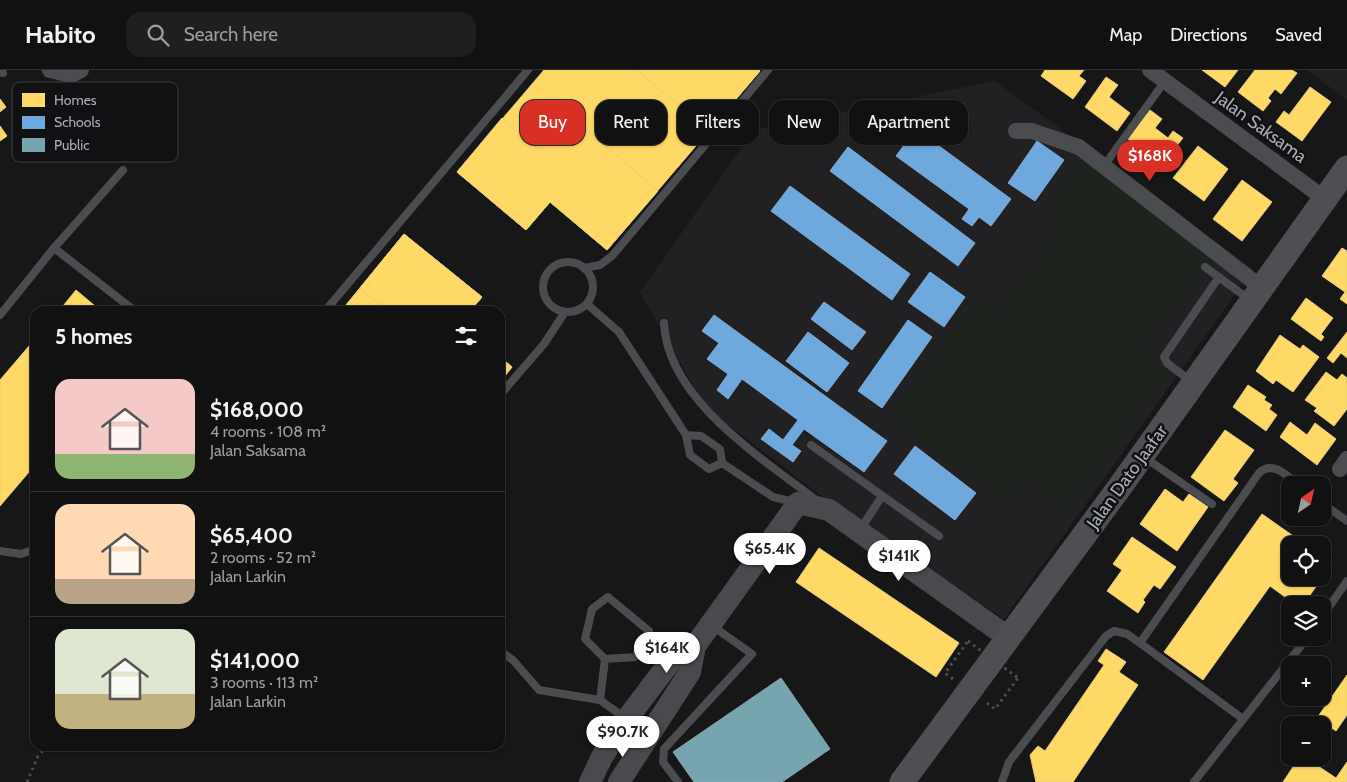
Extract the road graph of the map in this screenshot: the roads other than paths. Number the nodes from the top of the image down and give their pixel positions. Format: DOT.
graph roads {
  1 [pos="50,70"];
  2 [pos="528,70"];
  3 [pos="768,70"];
  4 [pos="1150,70"];
  5 [pos="76,73"];
  6 [pos="1165,81"];
  7 [pos="1016,132"];
  8 [pos="1104,166"];
  9 [pos="1347,168"];
  10 [pos="123,170"];
  11 [pos="1325,199"];
  12 [pos="54,248"];
  13 [pos="1205,266"];
  14 [pos="584,268"];
  15 [pos="1219,276"];
  16 [pos="1258,295"];
  17 [pos="587,304"];
  18 [pos="129,306"];
  19 [pos="329,306"];
  20 [pos="565,312"];
  21 [pos="0,315"];
  22 [pos="664,323"];
  23 [pos="1186,377"];
  24 [pos="505,389"];
  25 [pos="686,435"];
  26 [pos="811,444"];
  27 [pos="1142,456"];
  28 [pos="722,463"];
  29 [pos="1285,476"];
  30 [pos="882,496"];
  31 [pos="798,503"];
  32 [pos="1212,504"];
  33 [pos="1331,509"];
  34 [pos="829,510"];
  35 [pos="1347,521"];
  36 [pos="860,531"];
  37 [pos="939,536"];
  38 [pos="0,551"];
  39 [pos="30,551"];
  40 [pos="1347,581"];
  41 [pos="1331,604"];
  42 [pos="710,625"];
  43 [pos="1009,638"];
  44 [pos="1140,643"];
  45 [pos="695,646"];
  46 [pos="1301,646"];
  47 [pos="505,654"];
  48 [pos="605,659"];
  49 [pos="600,700"];
  50 [pos="630,714"];
  51 [pos="1243,719"];
  52 [pos="908,780"];
  53 [pos="620,781"];
  54 [pos="590,782"];
  55 [pos="678,782"];
  56 [pos="1002,782"];
  57 [pos="1194,782"];
  1 -- 5 [label="street"];
  2 -- 19 [label="lane"];
  3 -- 14 [label="lane"];
  4 -- 6 [label="street, Jalan Saksama"];
  6 -- 8 [label="lane"];
  6 -- 11 [label="street, Jalan Saksama"];
  7 -- 8 [label="street"];
  8 -- 16 [label="street"];
  9 -- 11 [label="main road, Jalan Dato Jaafar"];
  10 -- 12 [label="lane"];
  11 -- 16 [label="main road, Jalan Dato Jaafar"];
  12 -- 18 [label="lane"];
  12 -- 21 [label="lane"];
  13 -- 15 [label="lane"];
  14 -- 17 [label="lane"];
  14 -- 20 [label="lane"];
  15 -- 16 [label="lane"];
  15 -- 23 [label="lane"];
  16 -- 23 [label="main road, Jalan Dato Jaafar"];
  17 -- 20 [label="lane"];
  17 -- 25 [label="lane"];
  20 -- 24 [label="lane"];
  22 -- 34 [label="lane"];
  23 -- 27 [label="main road, Jalan Dato Jaafar"];
  25 -- 28 [label="lane"];
  25 -- 28 [label="lane"];
  26 -- 30 [label="lane"];
  27 -- 32 [label="lane"];
  27 -- 43 [label="main road, Jalan Dato Jaafar"];
  28 -- 31 [label="lane"];
  29 -- 44 [label="lane"];
  30 -- 36 [label="lane"];
  30 -- 37 [label="lane"];
  31 -- 34 [label="street"];
  31 -- 42 [label="street"];
  33 -- 35 [label="lane"];
  34 -- 36 [label="street"];
  36 -- 43 [label="street"];
  38 -- 39 [label="lane"];
  40 -- 41 [label="lane"];
  42 -- 45 [label="street"];
  42 -- 55 [label="lane"];
  43 -- 52 [label="main road, Jalan Dato Jaafar"];
  44 -- 51 [label="lane"];
  44 -- 56 [label="lane"];
  45 -- 50 [label="street"];
  45 -- 53 [label="street"];
  46 -- 51 [label="lane"];
  47 -- 49 [label="lane"];
  48 -- 48 [label="lane"];
  48 -- 49 [label="lane"];
  49 -- 50 [label="lane"];
  50 -- 53 [label="street"];
  50 -- 54 [label="street"];
  51 -- 57 [label="lane"];
}
